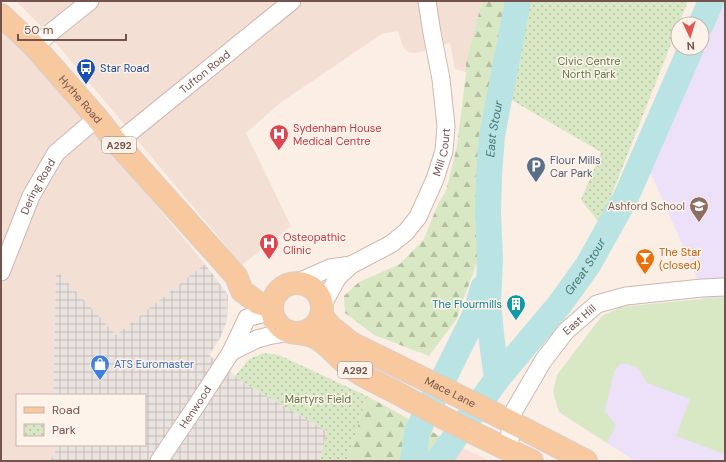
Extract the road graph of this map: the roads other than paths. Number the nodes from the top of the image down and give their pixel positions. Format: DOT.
graph roads {
  1 [pos="90,1"];
  2 [pos="292,1"];
  3 [pos="427,1"];
  4 [pos="1,15"];
  5 [pos="34,46"];
  6 [pos="97,118"];
  7 [pos="117,143"];
  8 [pos="351,265"];
  9 [pos="1,272"];
  10 [pos="239,283"];
  11 [pos="725,287"];
  12 [pos="280,297"];
  13 [pos="321,311"];
  14 [pos="246,318"];
  15 [pos="295,332"];
  16 [pos="231,352"];
  17 [pos="503,418"];
  18 [pos="510,450"];
  19 [pos="159,461"];
  20 [pos="532,461"];
  21 [pos="586,461"];
  1 -- 5 [label="street"];
  2 -- 7 [label="street, Tufton Road"];
  3 -- 8 [label="street, Mill Court"];
  4 -- 5 [label="main road, Hythe Road / A292"];
  5 -- 6 [label="main road, Hythe Road / A292"];
  6 -- 7 [label="main road, Hythe Road / A292"];
  6 -- 9 [label="street, Dering Road"];
  7 -- 10 [label="main road, Hythe Road / A292"];
  8 -- 12 [label="street, Mill Court"];
  8 -- 13 [label="street, Mill Court"];
  10 -- 12 [label="main road, Hythe Road / A292"];
  10 -- 14 [label="street, Henwood"];
  11 -- 17 [label="street, East Hill"];
  12 -- 13 [label="main road"];
  12 -- 14 [label="street"];
  12 -- 15 [label="main road"];
  13 -- 15 [label="main road"];
  13 -- 17 [label="main road, Mace Lane / A292"];
  14 -- 16 [label="street, Henwood"];
  15 -- 16 [label="street"];
  15 -- 18 [label="main road, A292"];
  16 -- 19 [label="street, Henwood"];
  17 -- 18 [label="street, East Hill"];
  17 -- 21 [label="main road, Mace Lane / A292"];
  18 -- 20 [label="main road, A292"];
}
